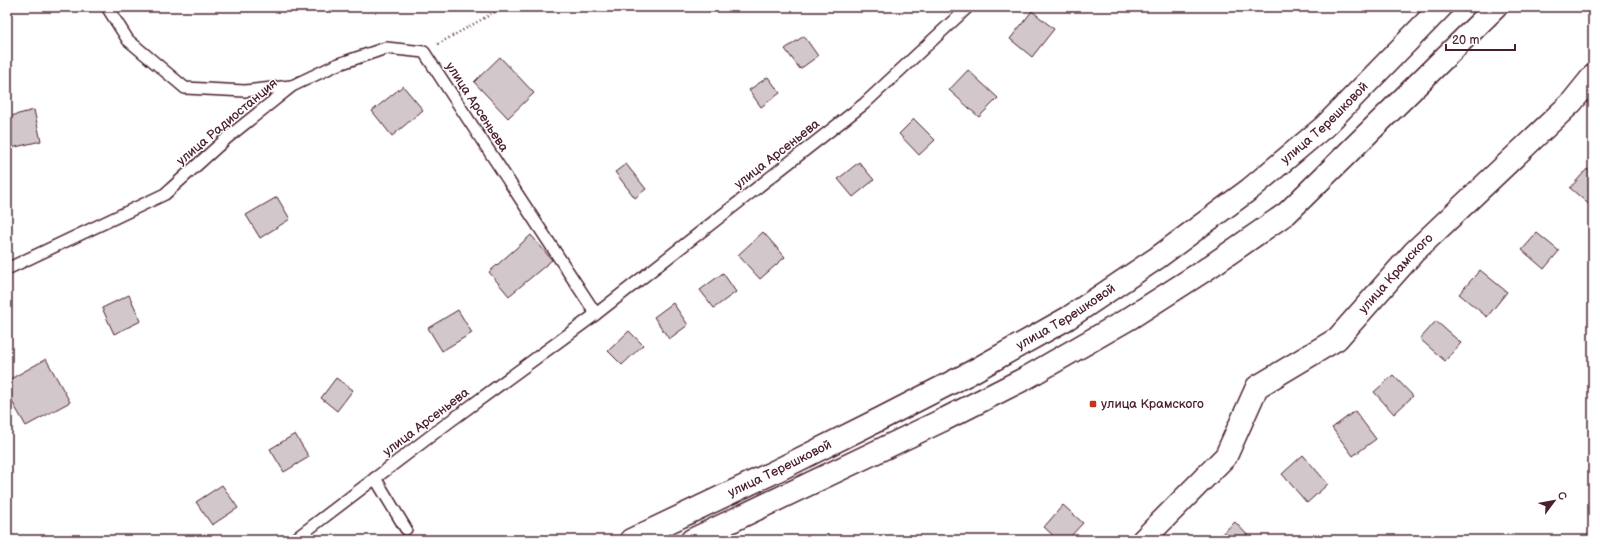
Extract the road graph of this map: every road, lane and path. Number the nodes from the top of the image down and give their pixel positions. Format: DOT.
graph roads {
  1 [pos="107,7"];
  2 [pos="504,7"];
  3 [pos="968,7"];
  4 [pos="1441,7"];
  5 [pos="1496,7"];
  6 [pos="424,52"];
  7 [pos="1593,76"];
  8 [pos="292,86"];
  9 [pos="7,269"];
  10 [pos="596,314"];
  11 [pos="375,478"];
  12 [pos="406,529"];
  13 [pos="294,540"];
  14 [pos="631,540"];
  15 [pos="692,540"];
  16 [pos="1143,540"];
  1 -- 8 [label="lane, улица Радиостанция"];
  2 -- 6 [label="path"];
  3 -- 10 [label="lane, улица Арсеньева"];
  4 -- 14 [label="main road, улица Терешковой"];
  5 -- 15 [label="main road, улица Терешковой"];
  6 -- 8 [label="lane"];
  6 -- 10 [label="lane, улица Арсеньева"];
  7 -- 16 [label="main road, улица Крамского"];
  8 -- 9 [label="lane, улица Радиостанция"];
  10 -- 11 [label="lane, улица Арсеньева"];
  11 -- 12 [label="lane"];
  11 -- 13 [label="lane, улица Арсеньева"];
}
